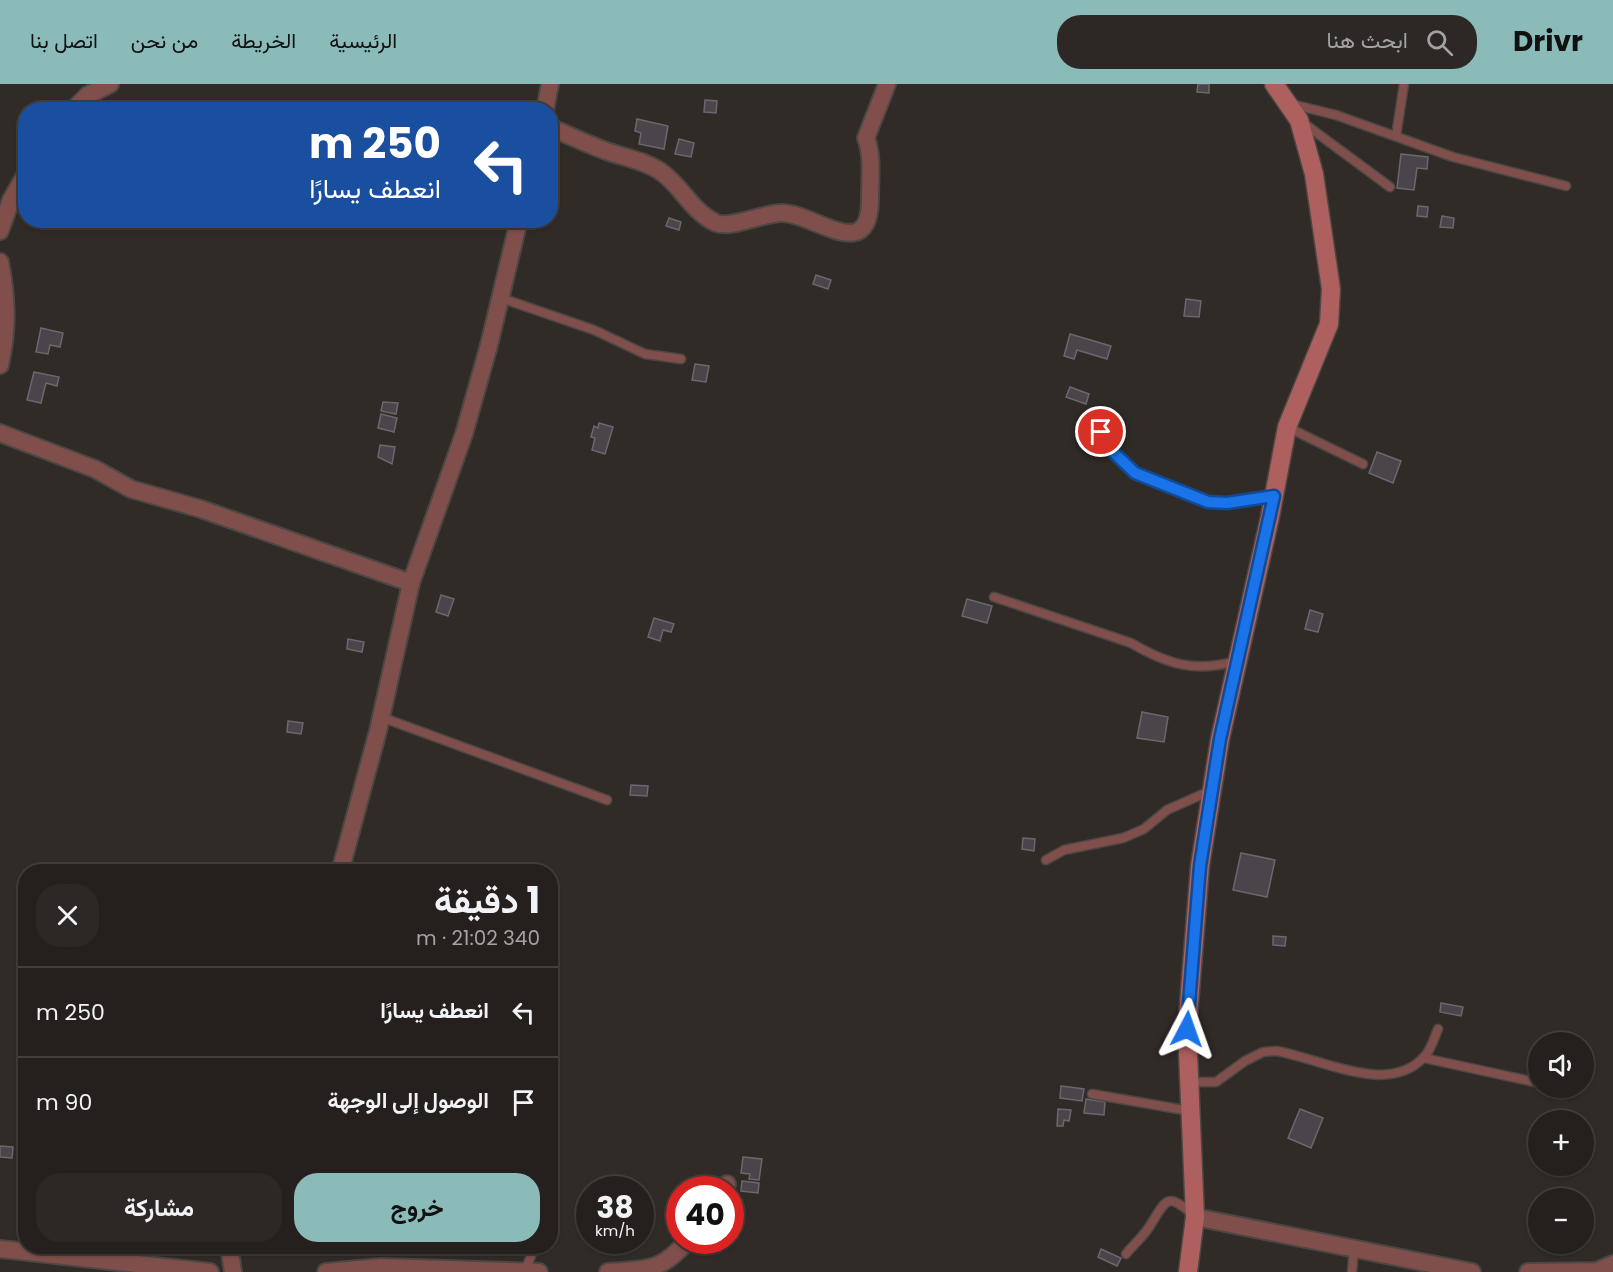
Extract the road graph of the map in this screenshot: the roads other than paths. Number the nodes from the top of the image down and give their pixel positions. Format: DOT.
graph roads {
  1 [pos="110,84"];
  2 [pos="550,84"];
  3 [pos="887,84"];
  4 [pos="1274,84"];
  5 [pos="1404,84"];
  6 [pos="81,102"];
  7 [pos="547,102"];
  8 [pos="1288,103"];
  9 [pos="1299,120"];
  10 [pos="558,130"];
  11 [pos="1396,136"];
  12 [pos="1566,186"];
  13 [pos="1390,187"];
  14 [pos="18,188"];
  15 [pos="517,228"];
  16 [pos="0,231"];
  17 [pos="0,262"];
  18 [pos="501,298"];
  19 [pos="681,359"];
  20 [pos="0,365"];
  21 [pos="1094,414"];
  22 [pos="1287,427"];
  23 [pos="0,433"];
  24 [pos="1363,464"];
  25 [pos="1274,496"];
  26 [pos="411,583"];
  27 [pos="994,597"];
  28 [pos="1237,661"];
  29 [pos="381,717"];
  30 [pos="1212,790"];
  31 [pos="607,800"];
  32 [pos="1046,860"];
  33 [pos="342,864"];
  34 [pos="1438,1029"];
  35 [pos="1424,1058"];
  36 [pos="1528,1081"];
  37 [pos="1190,1082"];
  38 [pos="1092,1094"];
  39 [pos="1191,1112"];
  40 [pos="1195,1217"];
  41 [pos="1354,1248"];
  42 [pos="0,1249"];
  43 [pos="18,1251"];
  44 [pos="46,1254"];
  45 [pos="230,1254"];
  46 [pos="533,1254"];
  47 [pos="675,1254"];
  48 [pos="1126,1254"];
  49 [pos="1613,1264"];
  50 [pos="1437,1269"];
  51 [pos="210,1272"];
  52 [pos="233,1272"];
  53 [pos="326,1272"];
  54 [pos="525,1272"];
  55 [pos="538,1272"];
  56 [pos="608,1272"];
  57 [pos="1188,1272"];
  58 [pos="1352,1272"];
  59 [pos="1472,1272"];
  60 [pos="1528,1272"];
  1 -- 6 [label="street"];
  2 -- 7 [label="street"];
  3 -- 10 [label="street"];
  4 -- 8 [label="street"];
  5 -- 11 [label="lane"];
  8 -- 9 [label="street"];
  8 -- 11 [label="lane"];
  9 -- 13 [label="lane"];
  9 -- 22 [label="street"];
  11 -- 12 [label="lane"];
  14 -- 16 [label="street"];
  15 -- 18 [label="street"];
  17 -- 20 [label="street"];
  18 -- 19 [label="lane"];
  18 -- 26 [label="street"];
  21 -- 25 [label="lane"];
  22 -- 24 [label="lane"];
  22 -- 25 [label="street"];
  23 -- 26 [label="street"];
  25 -- 28 [label="street"];
  26 -- 29 [label="street"];
  27 -- 28 [label="lane"];
  28 -- 30 [label="street"];
  29 -- 31 [label="lane"];
  29 -- 33 [label="street"];
  30 -- 32 [label="lane"];
  30 -- 37 [label="street"];
  34 -- 35 [label="lane"];
  35 -- 36 [label="lane"];
  35 -- 37 [label="lane"];
  37 -- 39 [label="street"];
  38 -- 39 [label="lane"];
  39 -- 40 [label="street"];
  40 -- 41 [label="street"];
  40 -- 48 [label="lane"];
  40 -- 57 [label="street"];
  41 -- 50 [label="street"];
  41 -- 58 [label="lane"];
  42 -- 43 [label="street"];
  44 -- 51 [label="street"];
  45 -- 52 [label="street"];
  46 -- 54 [label="lane"];
  47 -- 56 [label="street"];
  49 -- 60 [label="street"];
  50 -- 59 [label="street"];
  53 -- 54 [label="street"];
  54 -- 55 [label="street"];
}
